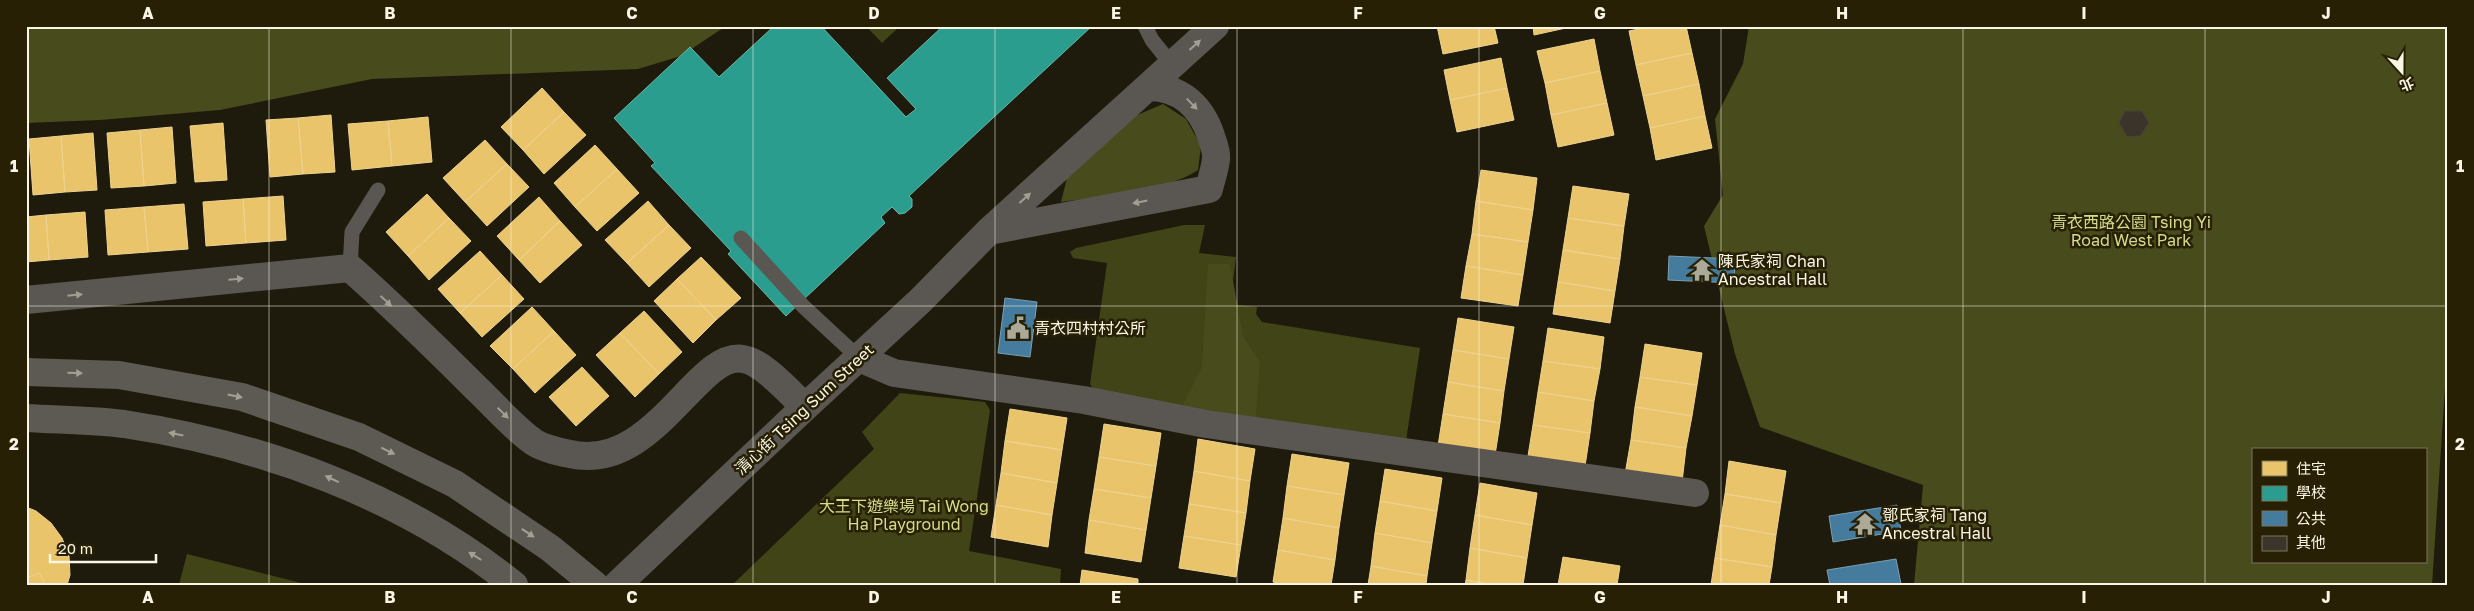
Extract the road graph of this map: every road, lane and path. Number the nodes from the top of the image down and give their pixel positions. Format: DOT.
graph roads {
  1 [pos="1145,26"];
  2 [pos="1215,26"];
  3 [pos="1172,65"];
  4 [pos="1148,87"];
  5 [pos="378,190"];
  6 [pos="989,231"];
  7 [pos="741,238"];
  8 [pos="350,268"];
  9 [pos="26,300"];
  10 [pos="859,358"];
  11 [pos="26,372"];
  12 [pos="805,407"];
  13 [pos="26,418"];
  14 [pos="1695,493"];
  15 [pos="514,585"];
  16 [pos="594,585"];
  17 [pos="617,585"];
  1 -- 3 [label="lane"];
  3 -- 2 [label="street, 清心街 Tsing Sum Street, one-way"];
  3 -- 4 [label="street, 清心街 Tsing Sum Street"];
  6 -- 4 [label="street, 清心街 Tsing Sum Street, one-way"];
  4 -- 6 [label="street, one-way"];
  5 -- 8 [label="lane"];
  6 -- 10 [label="street, 清心街 Tsing Sum Street"];
  7 -- 10 [label="lane"];
  9 -- 8 [label="street, one-way"];
  8 -- 12 [label="street, one-way"];
  10 -- 12 [label="street, 清心街 Tsing Sum Street"];
  10 -- 14 [label="street"];
  11 -- 16 [label="main road, one-way"];
  12 -- 17 [label="street, 清心街 Tsing Sum Street"];
  15 -- 13 [label="main road, one-way"];
}
